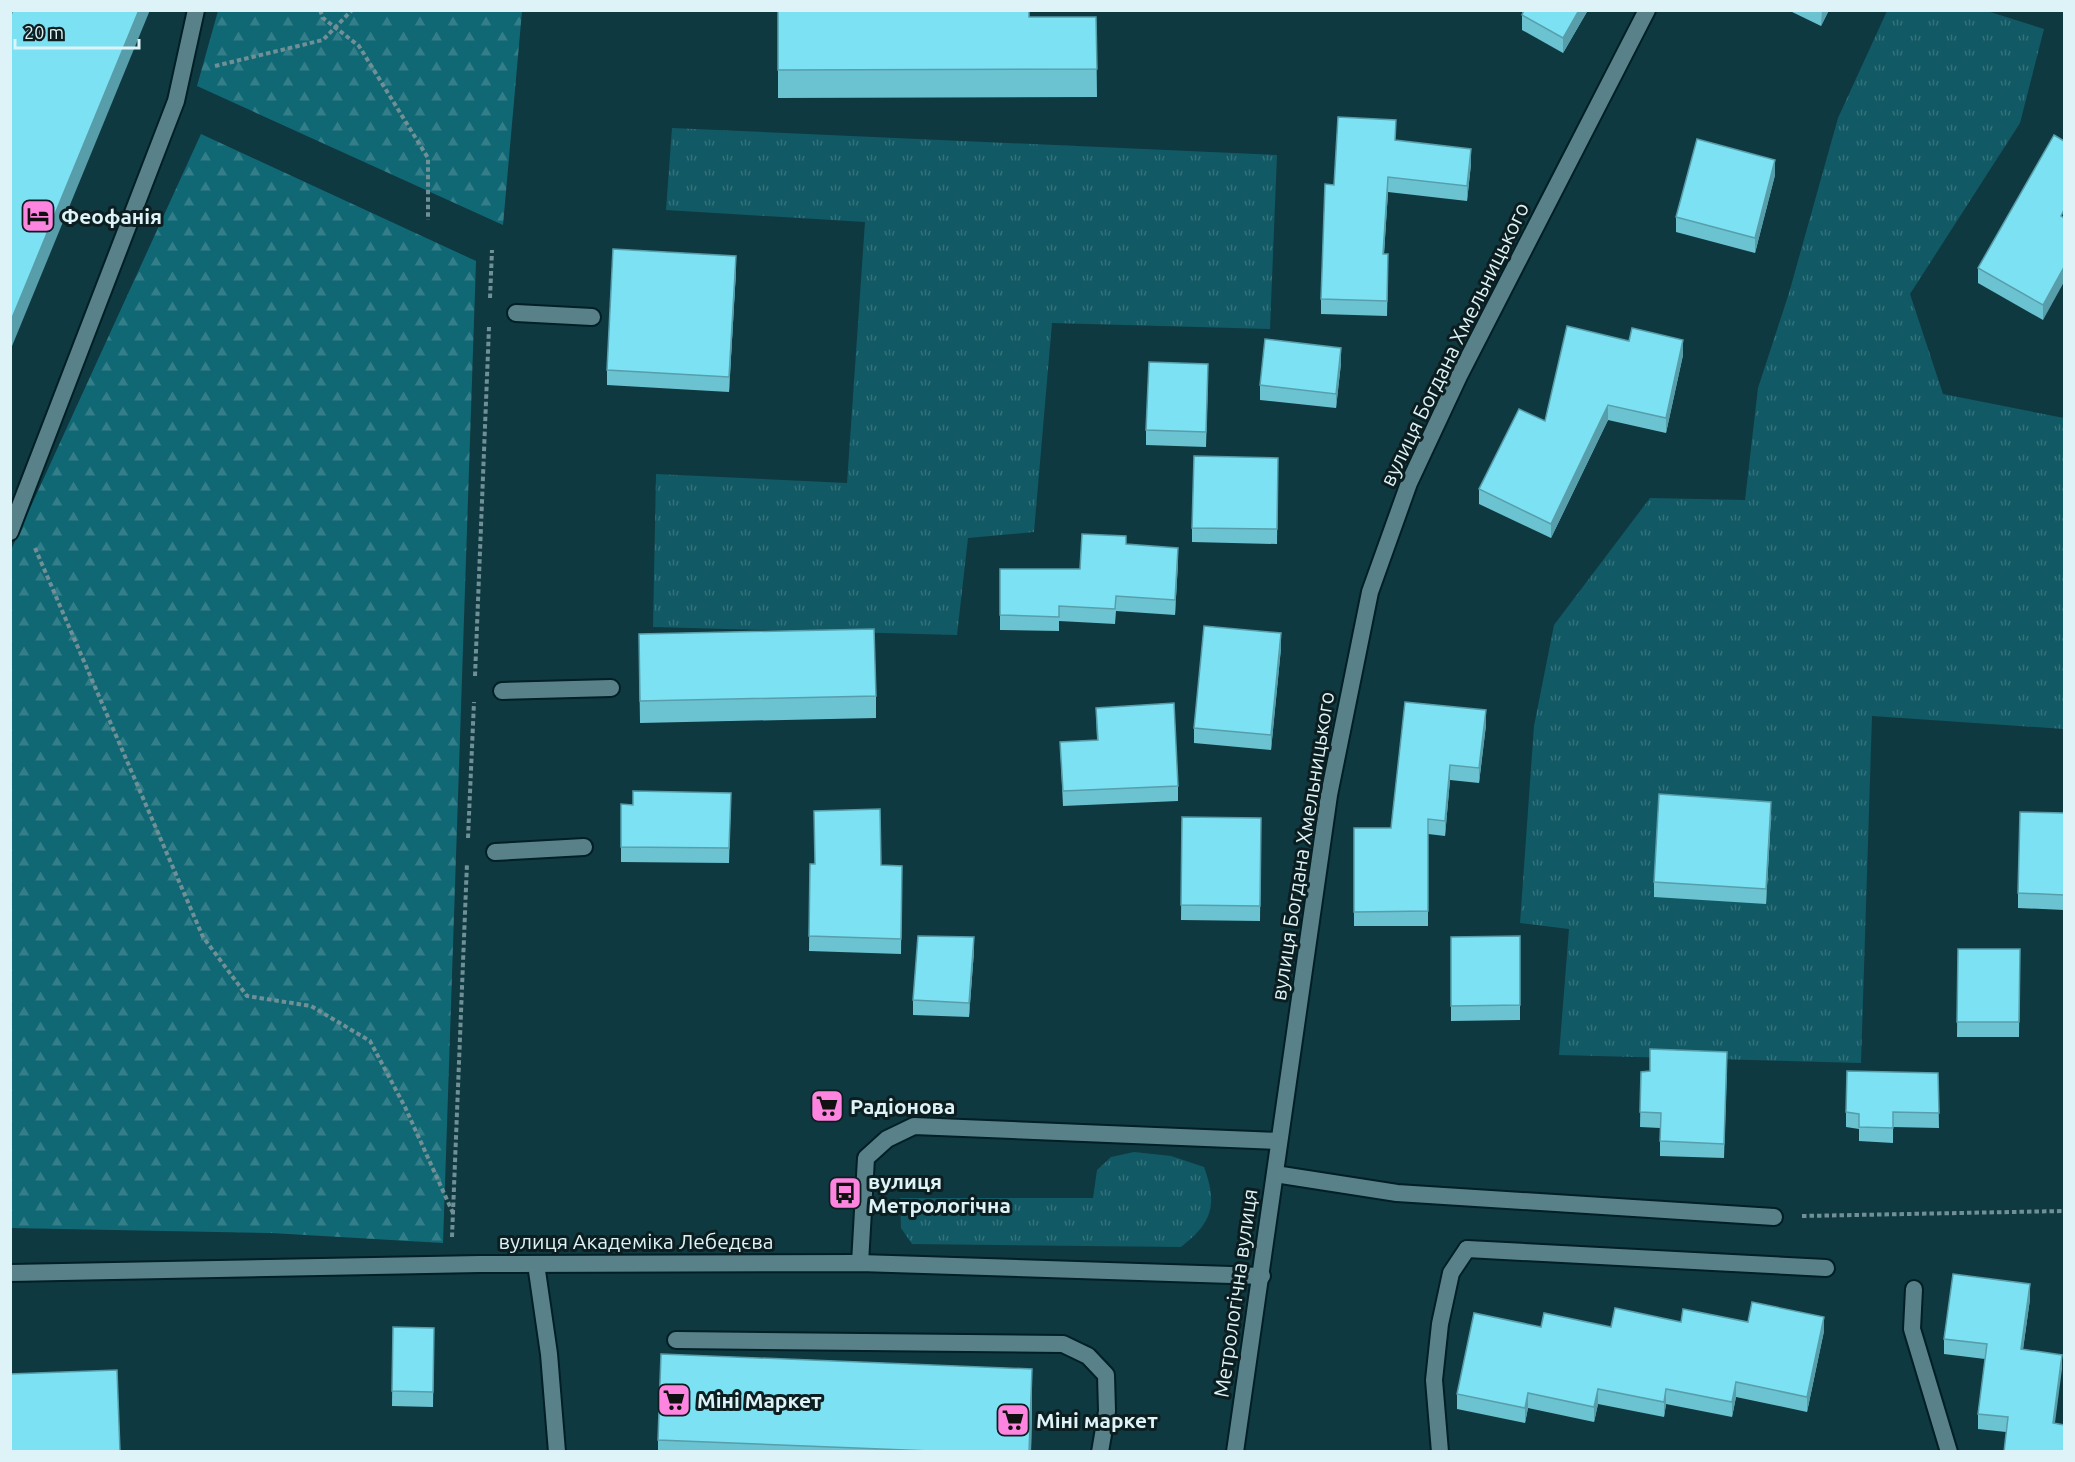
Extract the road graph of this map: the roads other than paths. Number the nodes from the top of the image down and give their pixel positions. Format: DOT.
graph roads {
  1 [pos="196,10"];
  2 [pos="1647,10"];
  3 [pos="516,313"];
  4 [pos="592,317"];
  5 [pos="10,532"];
  6 [pos="611,688"];
  7 [pos="502,691"];
  8 [pos="584,848"];
  9 [pos="495,852"];
  10 [pos="1279,1141"];
  11 [pos="1275,1174"];
  12 [pos="1774,1217"];
  13 [pos="860,1263"];
  14 [pos="536,1264"];
  15 [pos="1826,1268"];
  16 [pos="10,1273"];
  17 [pos="1262,1276"];
  18 [pos="1914,1289"];
  19 [pos="676,1340"];
  20 [pos="558,1452"];
  21 [pos="1100,1452"];
  22 [pos="1235,1452"];
  23 [pos="1440,1452"];
  24 [pos="1949,1452"];
  1 -- 5 [label="street"];
  2 -- 10 [label="street, вулиця Богдана Хмельницького"];
  3 -- 4 [label="street"];
  6 -- 7 [label="street"];
  8 -- 9 [label="street"];
  10 -- 11 [label="street, Метрологічна вулиця"];
  10 -- 13 [label="street"];
  11 -- 12 [label="street"];
  11 -- 17 [label="street, Метрологічна вулиця"];
  13 -- 14 [label="street, вулиця Академіка Лебедєва"];
  13 -- 17 [label="street, вулиця Академіка Лебедєва"];
  14 -- 16 [label="street, вулиця Академіка Лебедєва"];
  14 -- 20 [label="street"];
  15 -- 23 [label="street"];
  17 -- 22 [label="street, Метрологічна вулиця"];
  18 -- 24 [label="street"];
  19 -- 21 [label="street"];
}
